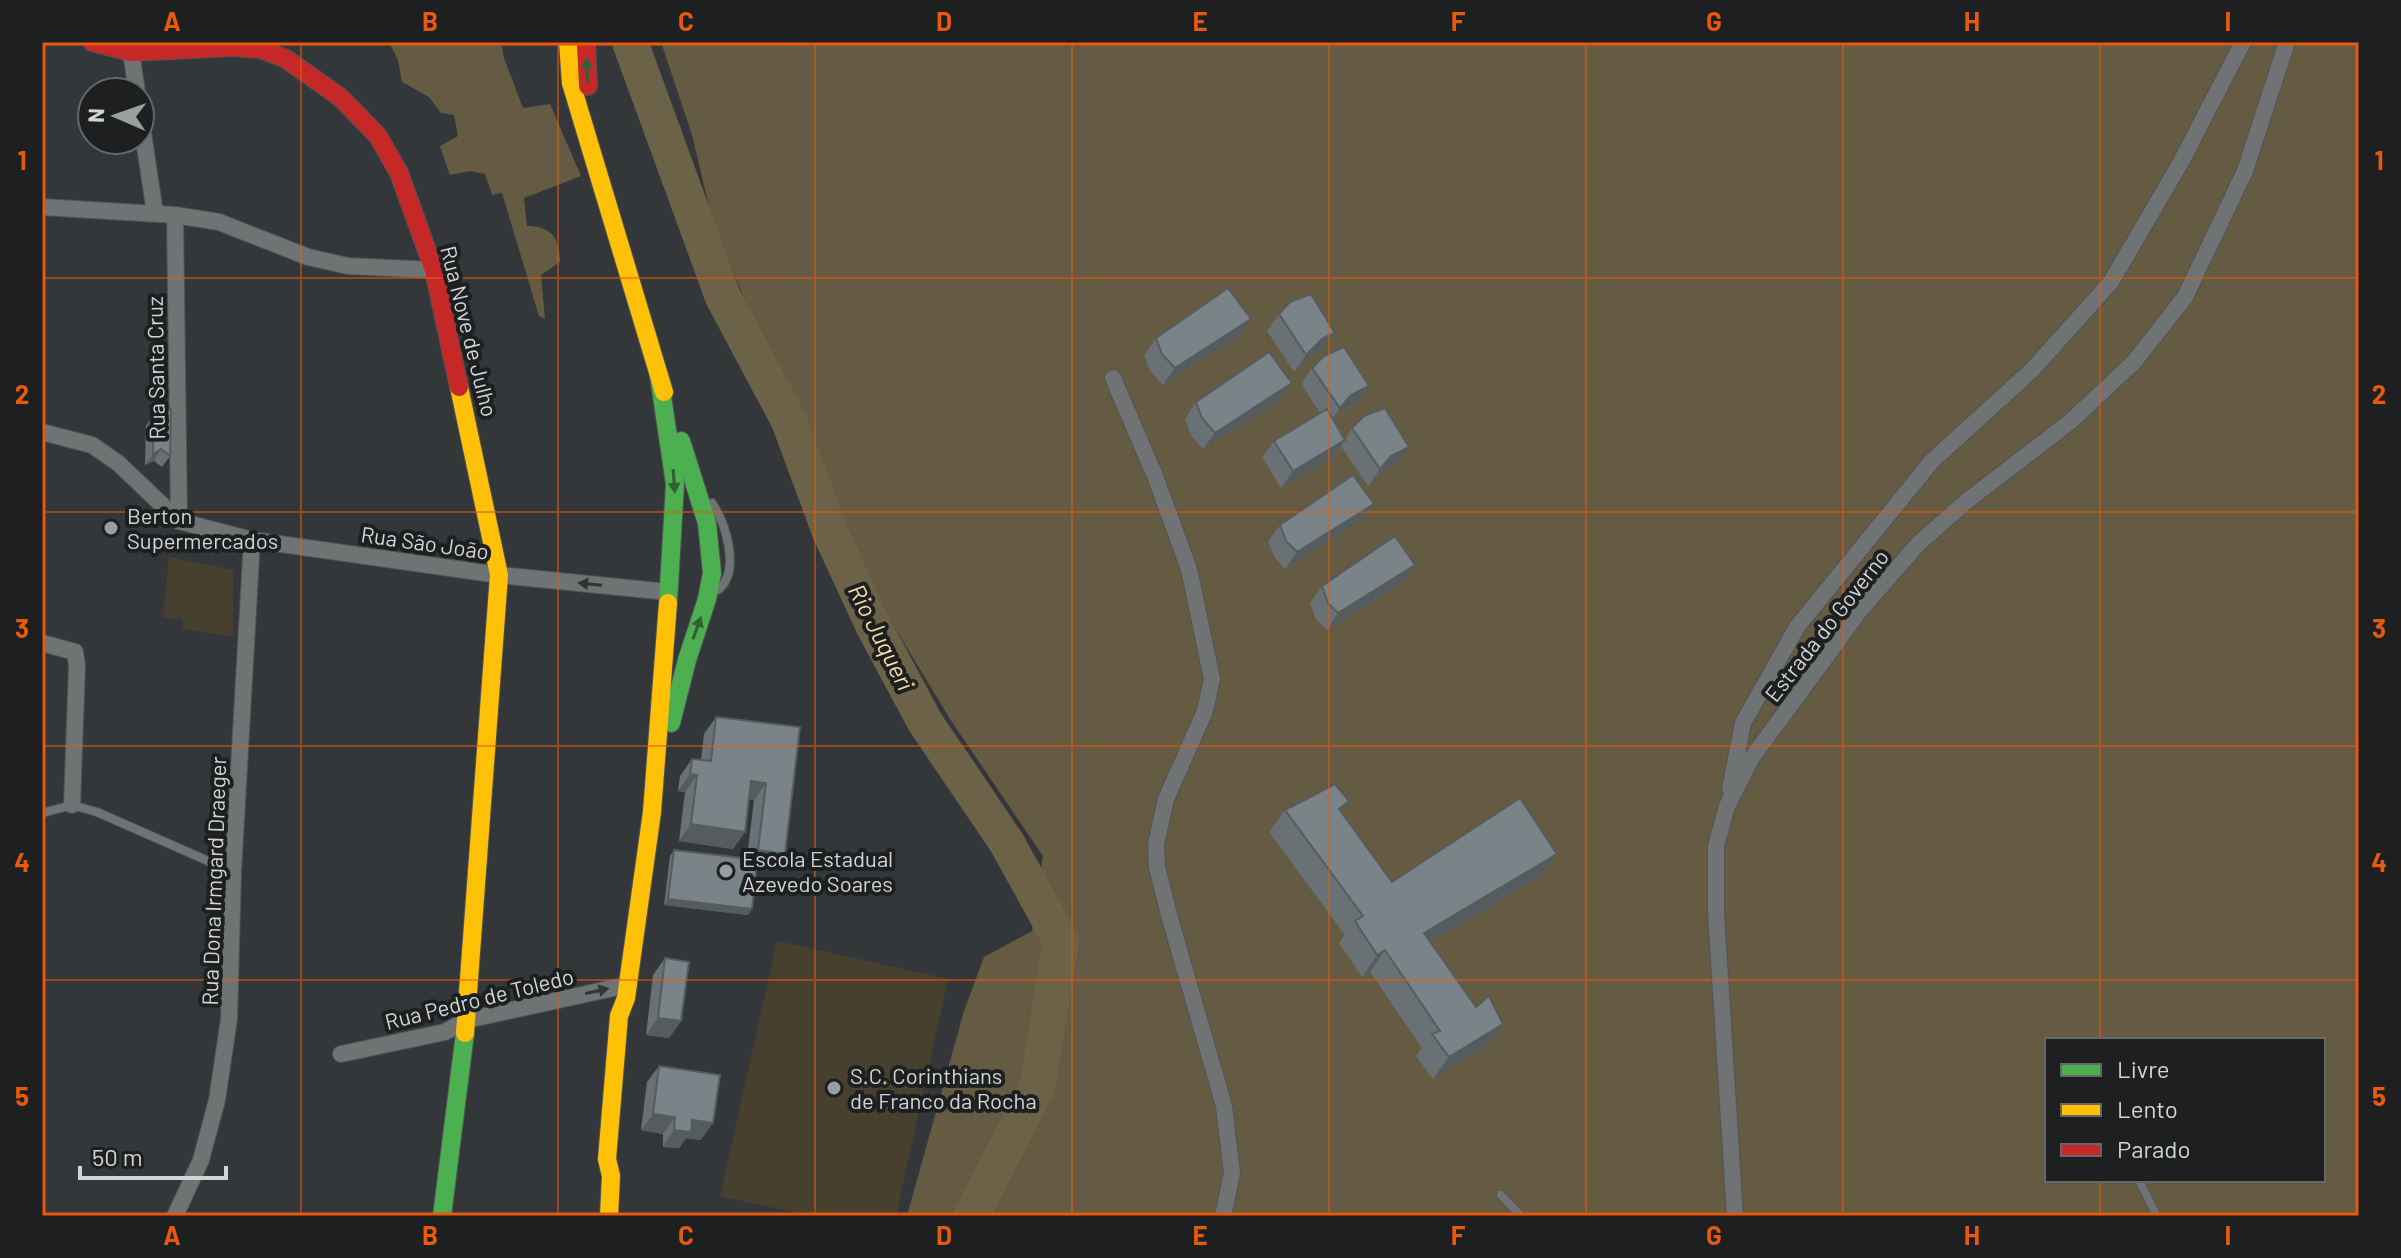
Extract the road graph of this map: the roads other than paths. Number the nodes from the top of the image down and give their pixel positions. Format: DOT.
graph roads {
  1 [pos="92,42"];
  2 [pos="568,42"];
  3 [pos="586,42"];
  4 [pos="2243,42"];
  5 [pos="2287,42"];
  6 [pos="131,52"];
  7 [pos="135,76"];
  8 [pos="590,153"];
  9 [pos="146,156"];
  10 [pos="42,207"];
  11 [pos="155,213"];
  12 [pos="175,215"];
  13 [pos="434,270"];
  14 [pos="659,376"];
  15 [pos="1113,378"];
  16 [pos="42,432"];
  17 [pos="179,521"];
  18 [pos="252,540"];
  19 [pos="499,575"];
  20 [pos="668,592"];
  21 [pos="42,643"];
  22 [pos="678,690"];
  23 [pos="72,805"];
  24 [pos="1727,806"];
  25 [pos="652,812"];
  26 [pos="42,813"];
  27 [pos="233,872"];
  28 [pos="627,991"];
  29 [pos="467,1020"];
  30 [pos="341,1054"];
  31 [pos="2140,1182"];
  32 [pos="1501,1195"];
  33 [pos="175,1216"];
  34 [pos="442,1216"];
  35 [pos="609,1216"];
  36 [pos="1223,1216"];
  37 [pos="1521,1216"];
  38 [pos="1735,1216"];
  39 [pos="2157,1216"];
  1 -- 6 [label="main road, Rua Nove de Julho"];
  2 -- 8 [label="main road"];
  8 -- 3 [label="main road, one-way"];
  4 -- 24 [label="street"];
  5 -- 24 [label="street, Estrada do Governo"];
  6 -- 7 [label="street"];
  6 -- 13 [label="main road, Rua Nove de Julho"];
  8 -- 14 [label="main road"];
  9 -- 11 [label="street"];
  10 -- 11 [label="street"];
  11 -- 12 [label="street"];
  12 -- 13 [label="street"];
  12 -- 17 [label="street, Rua Santa Cruz"];
  13 -- 19 [label="main road, Rua Nove de Julho"];
  14 -- 20 [label="main road, one-way"];
  22 -- 14 [label="main road, one-way"];
  15 -- 36 [label="street"];
  16 -- 17 [label="street"];
  17 -- 18 [label="street, Rua São João"];
  18 -- 19 [label="street, Rua São João"];
  18 -- 27 [label="street, Rua Dona Irmgard Draeger"];
  20 -- 19 [label="street, Rua São João, one-way"];
  19 -- 29 [label="main road, Rua Nove de Julho"];
  20 -- 22 [label="main road"];
  20 -- 25 [label="main road"];
  21 -- 23 [label="street"];
  22 -- 25 [label="main road"];
  23 -- 26 [label="lane"];
  23 -- 27 [label="lane"];
  24 -- 38 [label="street, Estrada do Governo"];
  25 -- 28 [label="main road"];
  27 -- 33 [label="street, Rua Dona Irmgard Draeger"];
  29 -- 28 [label="street, Rua Pedro de Toledo, one-way"];
  28 -- 35 [label="main road"];
  29 -- 30 [label="street, Rua Pedro de Toledo"];
  29 -- 34 [label="main road, Rua Nove de Julho"];
  31 -- 39 [label="lane"];
  32 -- 37 [label="lane"];
}
